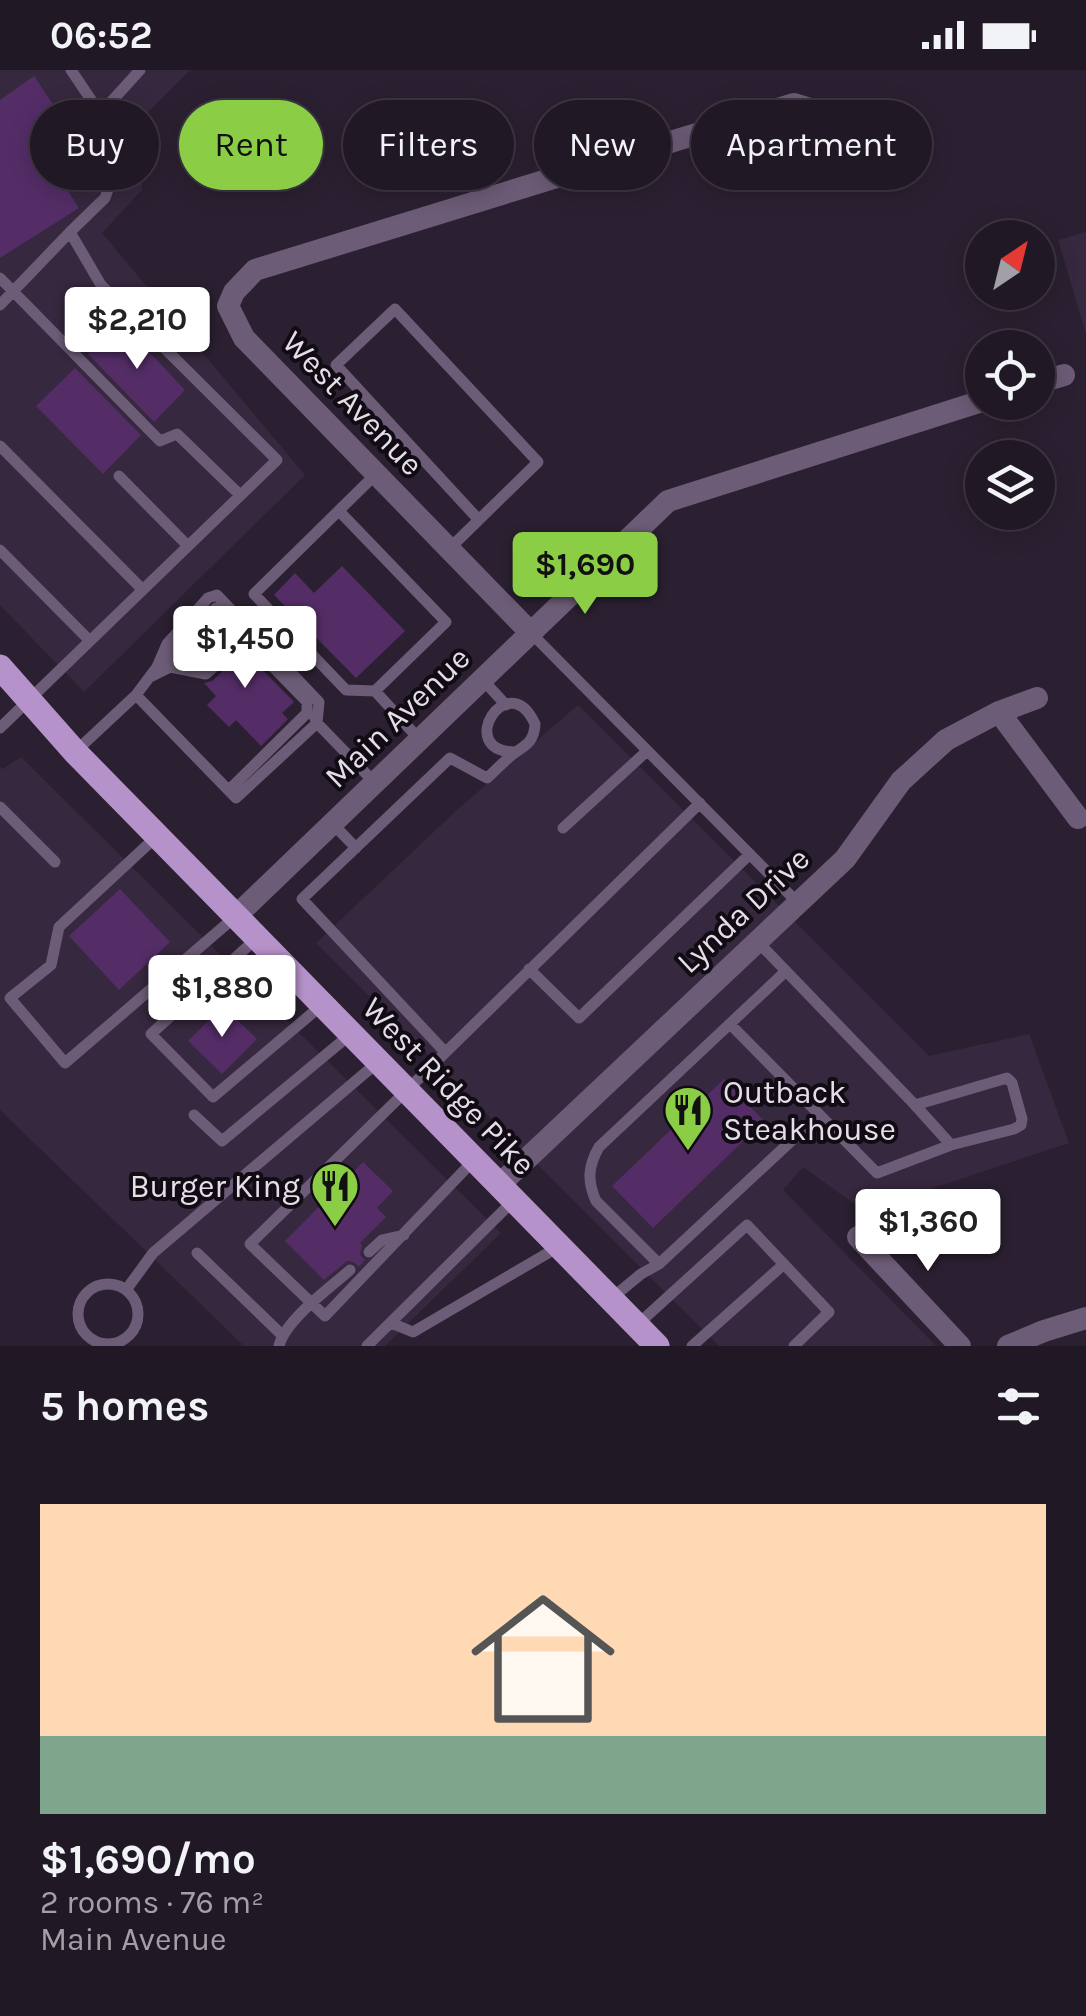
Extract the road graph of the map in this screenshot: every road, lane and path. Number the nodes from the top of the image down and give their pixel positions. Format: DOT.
graph roads {
  1 [pos="71,70"];
  2 [pos="140,70"];
  3 [pos="91,100"];
  4 [pos="113,100"];
  5 [pos="691,136"];
  6 [pos="107,190"];
  7 [pos="70,232"];
  8 [pos="0,278"];
  9 [pos="12,292"];
  10 [pos="0,304"];
  11 [pos="1064,375"];
  12 [pos="1055,378"];
  13 [pos="965,406"];
  14 [pos="0,446"];
  15 [pos="376,474"];
  16 [pos="119,476"];
  17 [pos="240,495"];
  18 [pos="339,511"];
  19 [pos="478,519"];
  20 [pos="188,546"];
  21 [pos="450,549"];
  22 [pos="0,550"];
  23 [pos="142,589"];
  24 [pos="210,623"];
  25 [pos="234,627"];
  26 [pos="530,633"];
  27 [pos="224,637"];
  28 [pos="245,638"];
  29 [pos="193,639"];
  30 [pos="89,640"];
  31 [pos="234,648"];
  32 [pos="207,653"];
  33 [pos="217,664"];
  34 [pos="0,666"];
  35 [pos="163,667"];
  36 [pos="0,679"];
  37 [pos="482,680"];
  38 [pos="374,691"];
  39 [pos="136,695"];
  40 [pos="1036,698"];
  41 [pos="28,699"];
  42 [pos="307,702"];
  43 [pos="506,705"];
  44 [pos="998,712"];
  45 [pos="317,723"];
  46 [pos="0,728"];
  47 [pos="420,740"];
  48 [pos="648,751"];
  49 [pos="75,752"];
  50 [pos="516,752"];
  51 [pos="375,783"];
  52 [pos="232,794"];
  53 [pos="700,803"];
  54 [pos="0,806"];
  55 [pos="1078,818"];
  56 [pos="333,824"];
  57 [pos="563,828"];
  58 [pos="157,836"];
  59 [pos="356,848"];
  60 [pos="750,854"];
  61 [pos="55,862"];
  62 [pos="798,903"];
  63 [pos="236,916"];
  64 [pos="257,938"];
  65 [pos="758,942"];
  66 [pos="530,969"];
  67 [pos="786,971"];
  68 [pos="324,1004"];
  69 [pos="730,1024"];
  70 [pos="352,1033"];
  71 [pos="444,1052"];
  72 [pos="378,1061"];
  73 [pos="407,1090"];
  74 [pos="915,1104"];
  75 [pos="194,1115"];
  76 [pos="818,1116"];
  77 [pos="951,1145"];
  78 [pos="476,1159"];
  79 [pos="507,1192"];
  80 [pos="404,1235"];
  81 [pos="858,1237"];
  82 [pos="560,1246"];
  83 [pos="369,1252"];
  84 [pos="196,1253"];
  85 [pos="659,1264"];
  86 [pos="784,1264"];
  87 [pos="350,1270"];
  88 [pos="126,1290"];
  89 [pos="611,1299"];
  90 [pos="313,1304"];
  91 [pos="1086,1318"];
  92 [pos="391,1322"];
  93 [pos="636,1324"];
  94 [pos="280,1341"];
  95 [pos="93,1344"];
  96 [pos="368,1346"];
  97 [pos="656,1346"];
  98 [pos="692,1346"];
  99 [pos="794,1346"];
  100 [pos="960,1346"];
  101 [pos="1008,1346"];
  1 -- 3 [label="lane"];
  2 -- 4 [label="lane"];
  5 -- 15 [label="street, West Avenue"];
  6 -- 7 [label="lane"];
  7 -- 9 [label="lane"];
  7 -- 17 [label="lane"];
  8 -- 9 [label="lane"];
  9 -- 10 [label="lane"];
  9 -- 17 [label="lane"];
  11 -- 12 [label="street"];
  13 -- 26 [label="street, Main Avenue"];
  14 -- 23 [label="lane"];
  15 -- 18 [label="lane"];
  15 -- 21 [label="street, West Avenue"];
  16 -- 20 [label="lane"];
  17 -- 20 [label="lane"];
  18 -- 38 [label="lane"];
  18 -- 38 [label="lane"];
  19 -- 19 [label="lane"];
  19 -- 21 [label="lane"];
  20 -- 23 [label="lane"];
  21 -- 26 [label="street, West Avenue"];
  22 -- 30 [label="lane"];
  23 -- 30 [label="lane"];
  24 -- 25 [label="lane"];
  25 -- 27 [label="lane"];
  25 -- 28 [label="lane"];
  26 -- 37 [label="street, Main Avenue"];
  26 -- 48 [label="lane"];
  28 -- 31 [label="lane"];
  28 -- 42 [label="lane"];
  29 -- 35 [label="lane"];
  30 -- 41 [label="lane"];
  32 -- 35 [label="lane"];
  33 -- 35 [label="lane"];
  34 -- 41 [label="main road, West Ridge Pike"];
  35 -- 39 [label="lane"];
  35 -- 45 [label="lane"];
  36 -- 41 [label="main road, West Ridge Pike"];
  37 -- 43 [label="lane"];
  37 -- 47 [label="street, Main Avenue"];
  38 -- 47 [label="lane"];
  39 -- 49 [label="lane"];
  39 -- 52 [label="lane"];
  40 -- 44 [label="street, Lynda Drive"];
  41 -- 46 [label="lane"];
  41 -- 49 [label="main road, West Ridge Pike"];
  42 -- 45 [label="lane"];
  42 -- 52 [label="lane"];
  43 -- 50 [label="lane"];
  43 -- 50 [label="lane"];
  44 -- 55 [label="street"];
  44 -- 62 [label="street, Lynda Drive"];
  45 -- 51 [label="lane"];
  45 -- 52 [label="lane"];
  47 -- 51 [label="street, Main Avenue"];
  48 -- 53 [label="lane"];
  48 -- 57 [label="lane"];
  49 -- 58 [label="main road, West Ridge Pike"];
  50 -- 59 [label="lane"];
  51 -- 56 [label="street, Main Avenue"];
  53 -- 60 [label="lane"];
  53 -- 66 [label="lane"];
  54 -- 61 [label="lane"];
  56 -- 59 [label="lane"];
  56 -- 63 [label="street, Main Avenue"];
  58 -- 63 [label="main road, West Ridge Pike"];
  58 -- 63 [label="lane"];
  59 -- 71 [label="lane"];
  60 -- 62 [label="lane"];
  60 -- 66 [label="lane"];
  62 -- 65 [label="street, Lynda Drive"];
  63 -- 64 [label="main road, West Ridge Pike"];
  64 -- 68 [label="main road, West Ridge Pike"];
  64 -- 68 [label="lane"];
  65 -- 67 [label="lane"];
  65 -- 79 [label="street, Lynda Drive"];
  66 -- 71 [label="lane"];
  67 -- 69 [label="lane"];
  67 -- 74 [label="lane"];
  68 -- 70 [label="main road, West Ridge Pike"];
  69 -- 76 [label="lane"];
  69 -- 85 [label="lane"];
  70 -- 72 [label="main road, West Ridge Pike"];
  70 -- 75 [label="lane"];
  71 -- 73 [label="lane"];
  72 -- 73 [label="main road, West Ridge Pike"];
  72 -- 88 [label="lane"];
  73 -- 78 [label="main road, West Ridge Pike"];
  73 -- 90 [label="lane"];
  74 -- 77 [label="lane"];
  74 -- 77 [label="lane"];
  76 -- 77 [label="lane"];
  76 -- 85 [label="lane"];
  78 -- 79 [label="main road, West Ridge Pike"];
  78 -- 80 [label="lane"];
  79 -- 82 [label="main road, West Ridge Pike"];
  79 -- 92 [label="lane"];
  80 -- 83 [label="lane"];
  80 -- 90 [label="lane"];
  81 -- 100 [label="street"];
  82 -- 89 [label="main road, West Ridge Pike"];
  82 -- 92 [label="lane"];
  84 -- 94 [label="lane"];
  85 -- 89 [label="lane"];
  86 -- 93 [label="lane"];
  86 -- 98 [label="lane"];
  86 -- 99 [label="lane"];
  87 -- 90 [label="lane"];
  88 -- 95 [label="lane"];
  88 -- 95 [label="lane"];
  89 -- 93 [label="main road, West Ridge Pike"];
  90 -- 94 [label="lane"];
  91 -- 101 [label="street"];
  92 -- 96 [label="lane"];
  93 -- 97 [label="main road, West Ridge Pike"];
}
